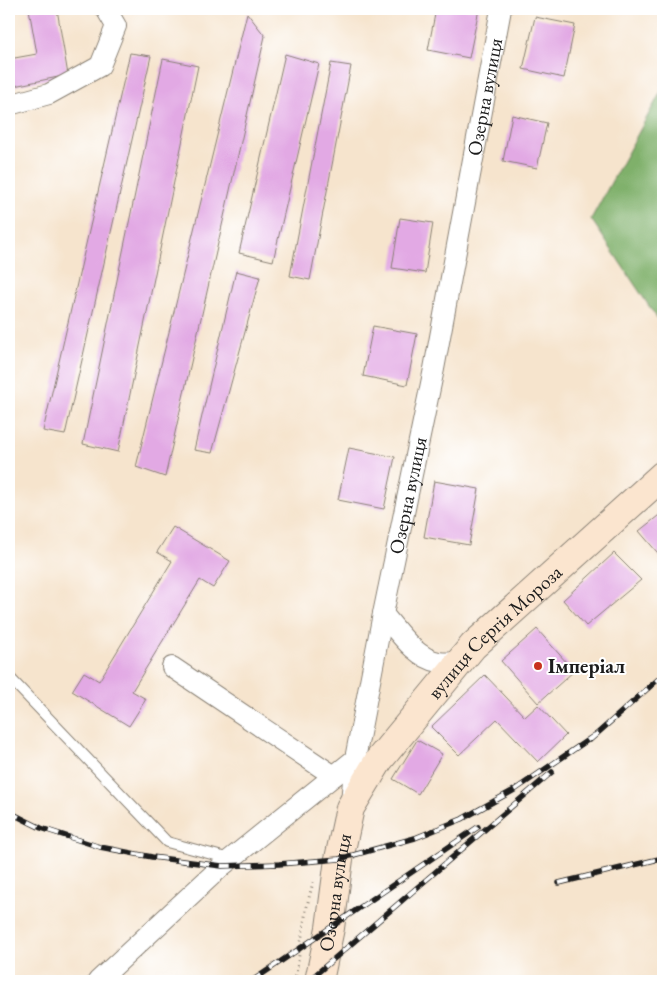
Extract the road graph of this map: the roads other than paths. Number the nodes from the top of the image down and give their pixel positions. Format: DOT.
graph roads {
  1 [pos="106,9"];
  2 [pos="501,9"];
  3 [pos="9,105"];
  4 [pos="663,475"];
  5 [pos="383,614"];
  6 [pos="458,663"];
  7 [pos="172,667"];
  8 [pos="9,678"];
  9 [pos="356,759"];
  10 [pos="334,776"];
  11 [pos="350,808"];
  12 [pos="231,860"];
  13 [pos="98,981"];
  14 [pos="319,981"];
  1 -- 3 [label="street"];
  2 -- 5 [label="street, Озерна вулиця"];
  4 -- 6 [label="main road, вулиця Сергія Мороза"];
  5 -- 6 [label="street"];
  5 -- 9 [label="street, Озерна вулиця"];
  6 -- 11 [label="main road, вулиця Сергія Мороза"];
  7 -- 10 [label="street"];
  8 -- 12 [label="lane"];
  9 -- 10 [label="street"];
  9 -- 11 [label="street, Озерна вулиця"];
  10 -- 12 [label="street"];
  11 -- 14 [label="main road, Озерна вулиця"];
  12 -- 13 [label="street"];
}
